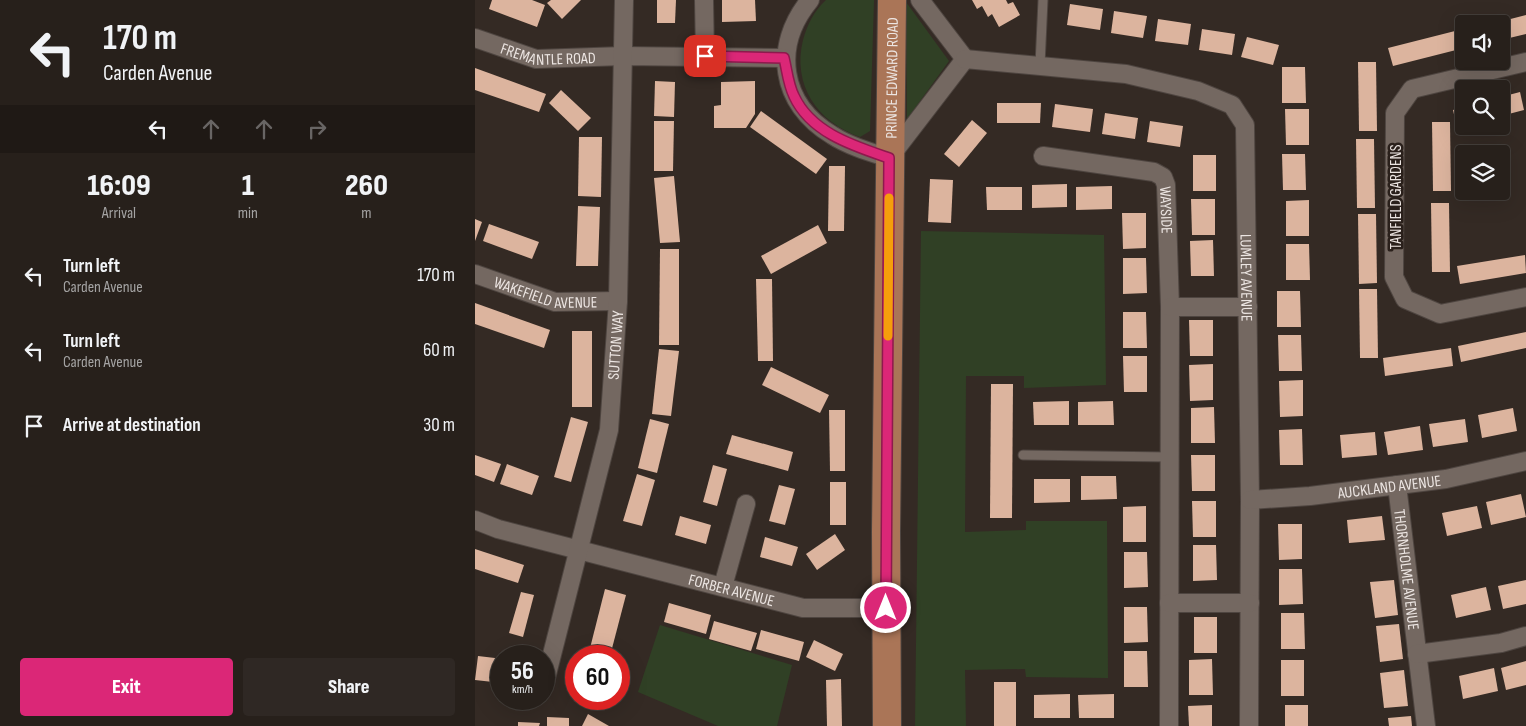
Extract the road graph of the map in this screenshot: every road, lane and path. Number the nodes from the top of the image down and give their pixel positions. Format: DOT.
graph roads {
  1 [pos="624,0"];
  2 [pos="704,0"];
  3 [pos="810,0"];
  4 [pos="892,0"];
  5 [pos="920,0"];
  6 [pos="1043,0"];
  7 [pos="475,38"];
  8 [pos="623,56"];
  9 [pos="705,56"];
  10 [pos="784,58"];
  11 [pos="965,58"];
  12 [pos="1526,62"];
  13 [pos="1040,65"];
  14 [pos="1043,156"];
  15 [pos="889,158"];
  16 [pos="475,274"];
  17 [pos="1526,297"];
  18 [pos="618,301"];
  19 [pos="1169,307"];
  20 [pos="1248,307"];
  21 [pos="1023,455"];
  22 [pos="1169,457"];
  23 [pos="1526,461"];
  24 [pos="1397,485"];
  25 [pos="1250,500"];
  26 [pos="746,504"];
  27 [pos="475,520"];
  28 [pos="580,550"];
  29 [pos="723,586"];
  30 [pos="1169,603"];
  31 [pos="1249,603"];
  32 [pos="886,608"];
  33 [pos="1526,636"];
  34 [pos="555,645"];
  35 [pos="1417,654"];
  36 [pos="887,726"];
  37 [pos="1169,726"];
  38 [pos="1249,726"];
  39 [pos="1426,726"];
  1 -- 8 [label="street, SUTTON WAY"];
  2 -- 9 [label="street"];
  3 -- 10 [label="street"];
  4 -- 15 [label="main road, PRINCE EDWARD ROAD"];
  5 -- 11 [label="street"];
  6 -- 13 [label="lane"];
  7 -- 8 [label="street, FREMANTLE ROAD"];
  8 -- 9 [label="street, FREMANTLE ROAD"];
  8 -- 18 [label="street, SUTTON WAY"];
  9 -- 10 [label="street, FREMANTLE ROAD"];
  10 -- 15 [label="street"];
  11 -- 13 [label="street, LUMLEY AVENUE"];
  11 -- 15 [label="street"];
  12 -- 17 [label="street, TANFIELD GARDENS"];
  13 -- 20 [label="street, LUMLEY AVENUE"];
  14 -- 19 [label="street, WAYSIDE"];
  15 -- 32 [label="main road, PRINCE EDWARD ROAD"];
  16 -- 18 [label="street, WAKEFIELD AVENUE"];
  18 -- 28 [label="street, SUTTON WAY"];
  19 -- 20 [label="street"];
  19 -- 22 [label="street, WAYSIDE"];
  20 -- 25 [label="street, LUMLEY AVENUE"];
  21 -- 22 [label="lane"];
  22 -- 30 [label="street, WAYSIDE"];
  23 -- 24 [label="street, AUCKLAND AVENUE"];
  24 -- 25 [label="street, AUCKLAND AVENUE"];
  24 -- 35 [label="street, THORNHOLME AVENUE"];
  25 -- 31 [label="street, LUMLEY AVENUE"];
  26 -- 29 [label="street"];
  27 -- 28 [label="street, FORBER AVENUE"];
  28 -- 29 [label="street, FORBER AVENUE"];
  28 -- 34 [label="street, SUTTON WAY"];
  29 -- 32 [label="street, FORBER AVENUE"];
  30 -- 31 [label="street"];
  30 -- 37 [label="street, WAYSIDE"];
  31 -- 38 [label="street, LUMLEY AVENUE"];
  32 -- 36 [label="main road, PRINCE EDWARD ROAD"];
  33 -- 35 [label="street"];
  35 -- 39 [label="street, THORNHOLME AVENUE"];
}
